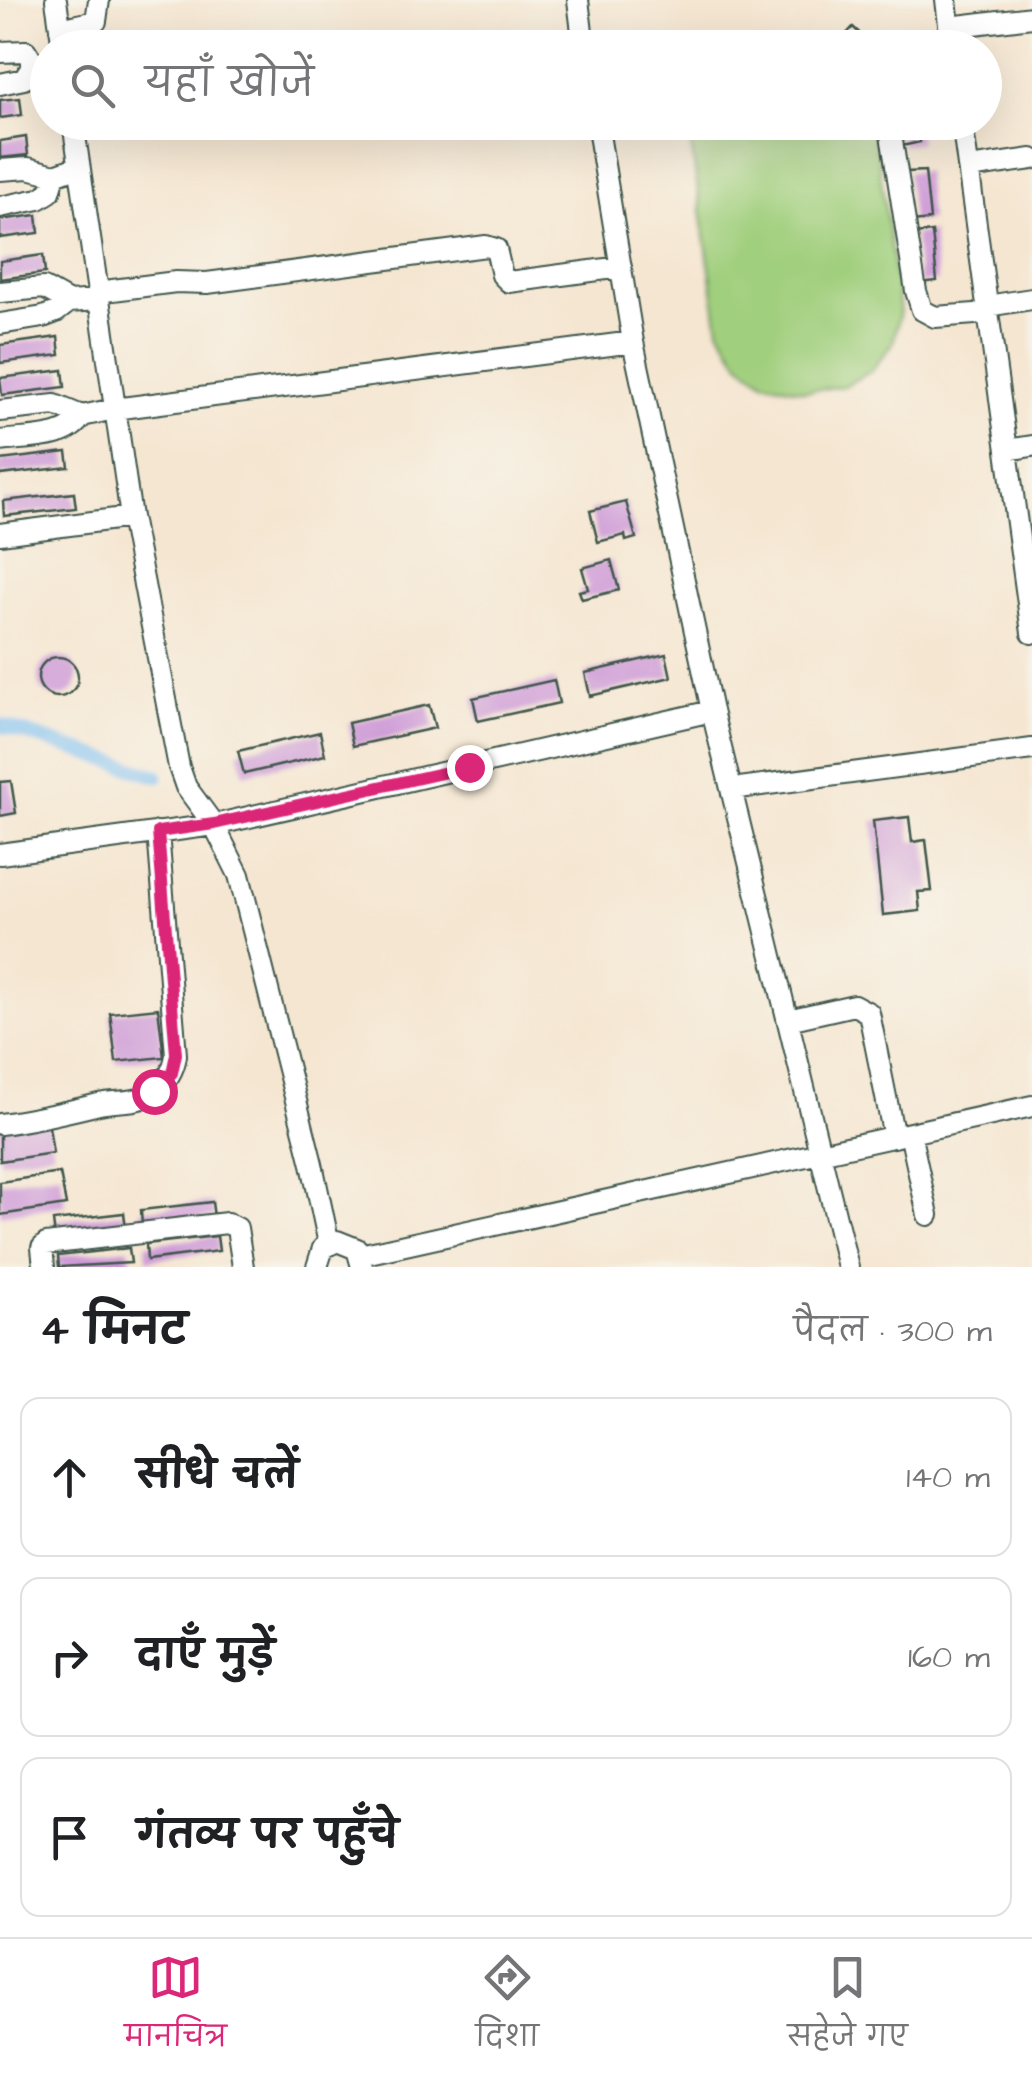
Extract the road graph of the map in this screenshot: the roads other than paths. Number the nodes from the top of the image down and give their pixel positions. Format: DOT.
graph roads {
  1 [pos="56,0"];
  2 [pos="99,0"];
  3 [pos="578,0"];
  4 [pos="946,0"];
  5 [pos="1032,17"];
  6 [pos="61,30"];
  7 [pos="78,30"];
  8 [pos="582,30"];
  9 [pos="950,30"];
  10 [pos="982,30"];
  11 [pos="0,52"];
  12 [pos="30,54"];
  13 [pos="30,73"];
  14 [pos="0,84"];
  15 [pos="75,140"];
  16 [pos="600,140"];
  17 [pos="892,140"];
  18 [pos="964,140"];
  19 [pos="1032,159"];
  20 [pos="79,166"];
  21 [pos="968,168"];
  22 [pos="0,170"];
  23 [pos="55,175"];
  24 [pos="0,207"];
  25 [pos="621,267"];
  26 [pos="0,292"];
  27 [pos="98,296"];
  28 [pos="1032,300"];
  29 [pos="69,302"];
  30 [pos="988,310"];
  31 [pos="0,324"];
  32 [pos="633,342"];
  33 [pos="114,409"];
  34 [pos="0,411"];
  35 [pos="82,416"];
  36 [pos="0,441"];
  37 [pos="1032,446"];
  38 [pos="1007,450"];
  39 [pos="131,517"];
  40 [pos="0,534"];
  41 [pos="1027,563"];
  42 [pos="1032,633"];
  43 [pos="712,712"];
  44 [pos="1032,749"];
  45 [pos="732,789"];
  46 [pos="214,824"];
  47 [pos="158,832"];
  48 [pos="0,854"];
  49 [pos="788,1020"];
  50 [pos="1032,1106"];
  51 [pos="0,1124"];
  52 [pos="902,1135"];
  53 [pos="822,1152"];
  54 [pos="928,1215"];
  55 [pos="330,1244"];
  56 [pos="361,1261"];
  57 [pos="44,1267"];
  58 [pos="243,1267"];
  59 [pos="317,1267"];
  60 [pos="848,1267"];
  1 -- 6 [label="street"];
  2 -- 7 [label="street"];
  3 -- 8 [label="street"];
  4 -- 9 [label="street"];
  5 -- 10 [label="street"];
  11 -- 12 [label="street"];
  13 -- 14 [label="street"];
  15 -- 20 [label="street"];
  16 -- 25 [label="street"];
  17 -- 30 [label="street"];
  18 -- 21 [label="street"];
  19 -- 21 [label="street"];
  20 -- 23 [label="street"];
  20 -- 27 [label="street"];
  21 -- 30 [label="street"];
  22 -- 23 [label="street"];
  23 -- 24 [label="street"];
  25 -- 27 [label="street"];
  25 -- 32 [label="street"];
  26 -- 29 [label="street"];
  27 -- 29 [label="street"];
  27 -- 33 [label="street"];
  28 -- 30 [label="street"];
  29 -- 31 [label="street"];
  30 -- 38 [label="street"];
  32 -- 33 [label="street"];
  32 -- 43 [label="street"];
  33 -- 35 [label="street"];
  33 -- 39 [label="street"];
  34 -- 35 [label="street"];
  35 -- 36 [label="street"];
  37 -- 38 [label="street"];
  38 -- 41 [label="street"];
  39 -- 40 [label="street"];
  39 -- 46 [label="street"];
  41 -- 42 [label="street"];
  43 -- 45 [label="street"];
  43 -- 46 [label="street"];
  44 -- 45 [label="street"];
  45 -- 49 [label="street"];
  46 -- 47 [label="street"];
  46 -- 55 [label="street"];
  47 -- 48 [label="street"];
  47 -- 51 [label="street"];
  49 -- 52 [label="street"];
  49 -- 53 [label="street"];
  50 -- 52 [label="street"];
  52 -- 53 [label="street"];
  52 -- 54 [label="street"];
  53 -- 56 [label="street"];
  53 -- 60 [label="street"];
  55 -- 56 [label="street"];
  55 -- 59 [label="street"];
  57 -- 58 [label="street"];
}
